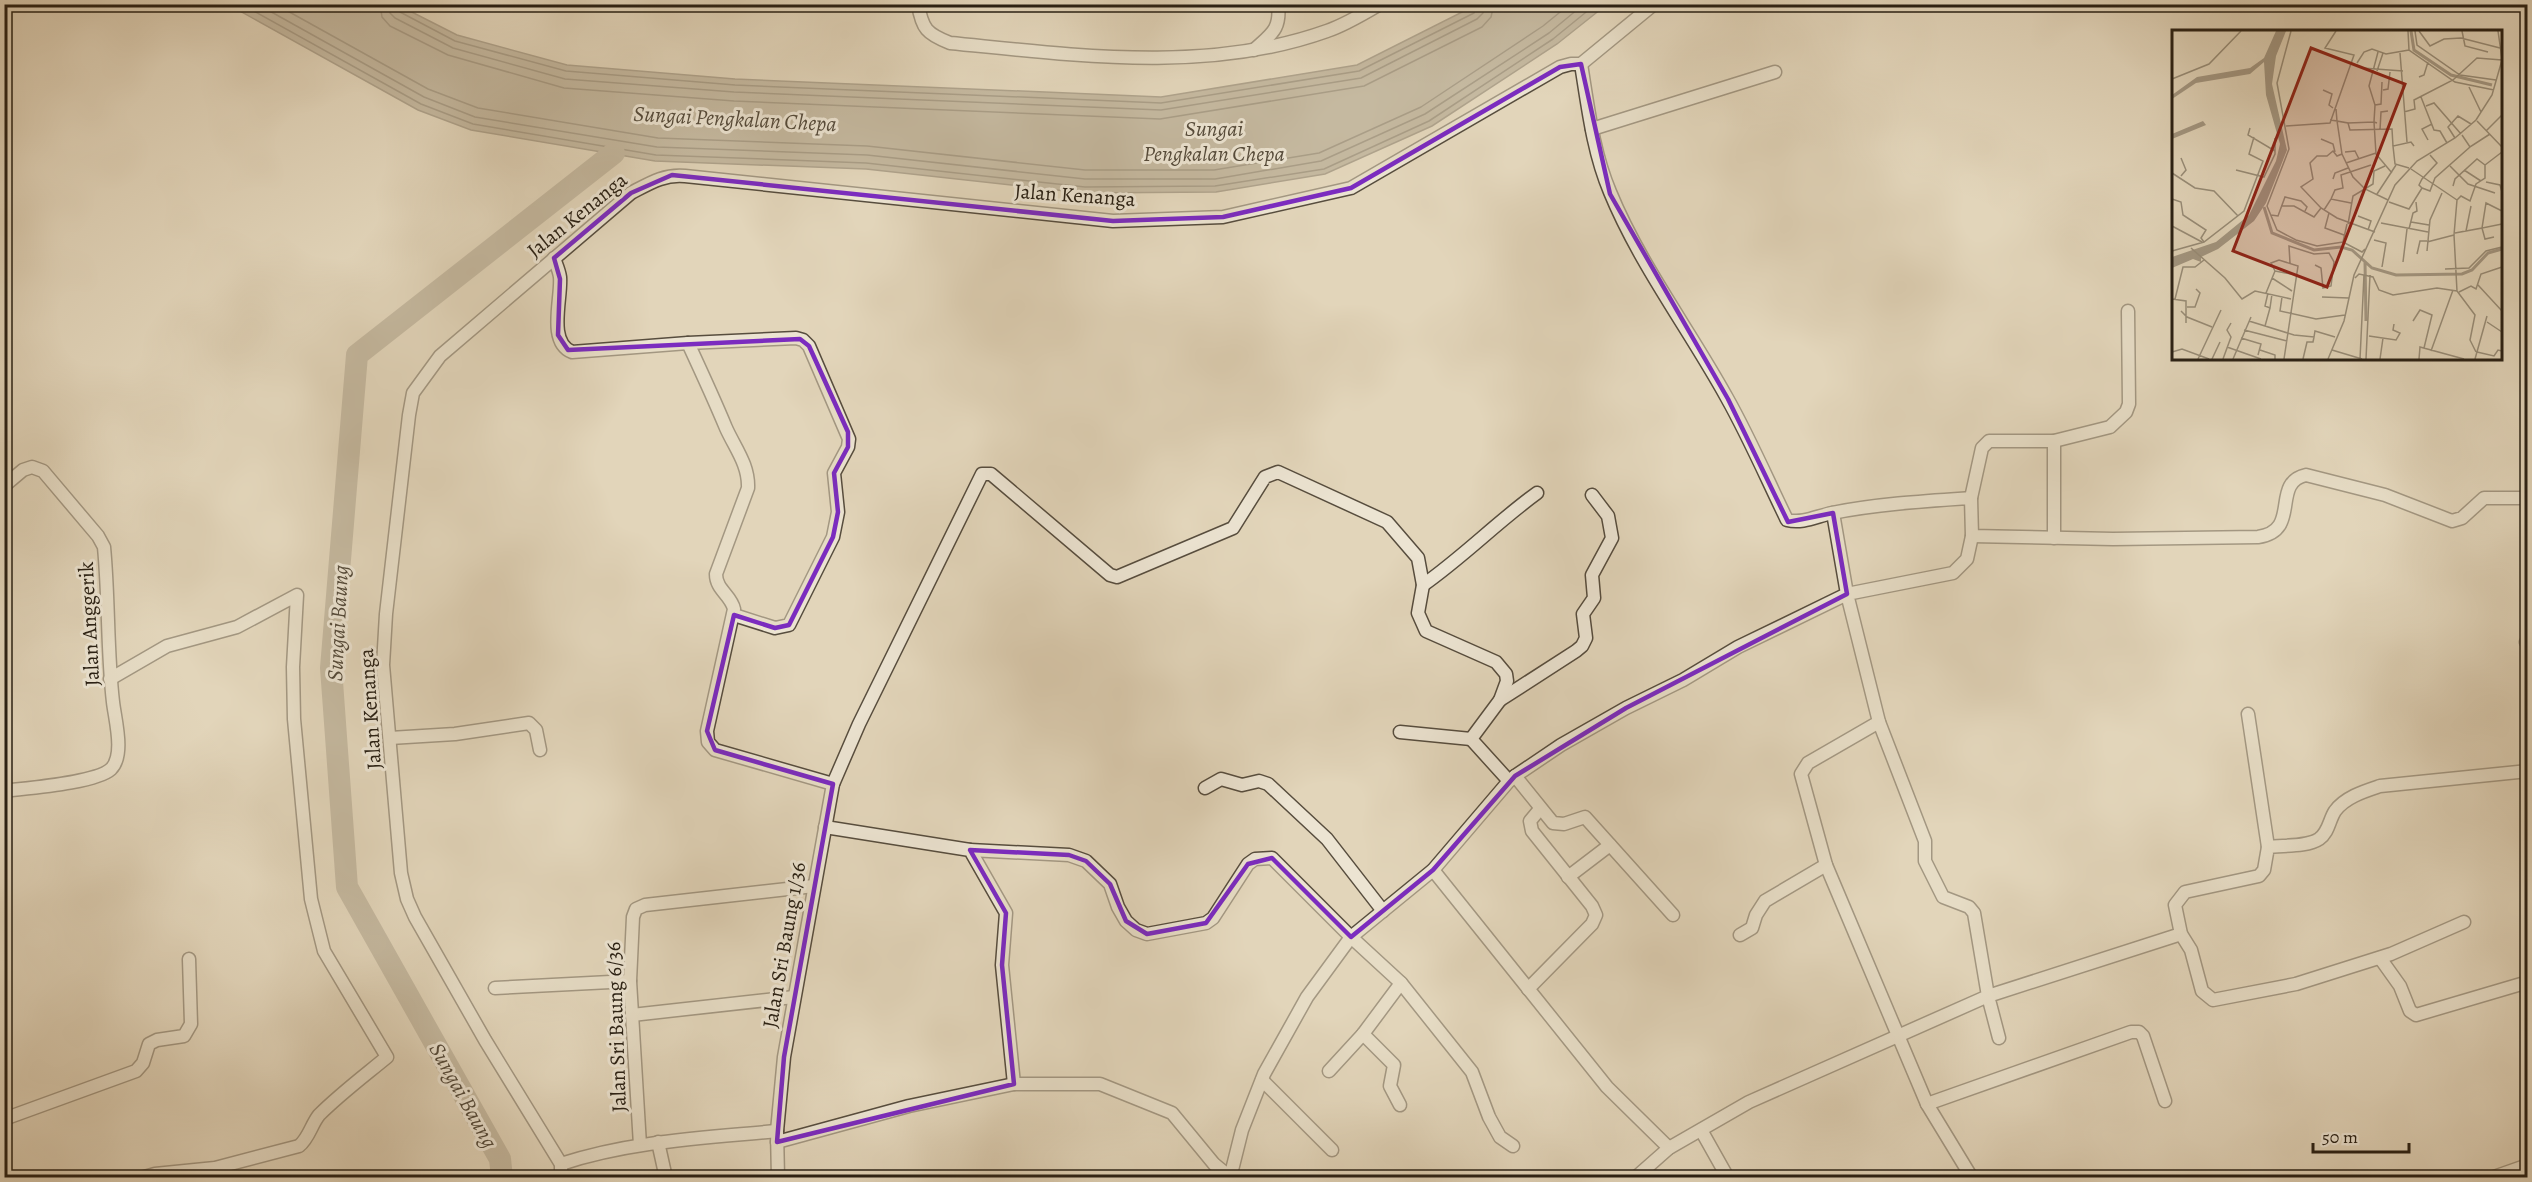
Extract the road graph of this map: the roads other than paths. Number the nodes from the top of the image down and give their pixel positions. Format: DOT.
graph roads {
  1 [pos="918,4"];
  2 [pos="1278,4"];
  3 [pos="1380,4"];
  4 [pos="1654,4"];
  5 [pos="1254,50"];
  6 [pos="1581,64"];
  7 [pos="1775,72"];
  8 [pos="1592,129"];
  9 [pos="554,258"];
  10 [pos="2128,311"];
  11 [pos="688,343"];
  12 [pos="2054,441"];
  13 [pos="4,486"];
  14 [pos="1537,494"];
  15 [pos="1592,495"];
  16 [pos="1971,498"];
  17 [pos="2528,498"];
  18 [pos="1833,513"];
  19 [pos="1972,536"];
  20 [pos="2054,538"];
  21 [pos="1423,585"];
  22 [pos="1847,594"];
  23 [pos="734,615"];
  24 [pos="110,679"];
  25 [pos="1500,700"];
  26 [pos="2248,714"];
  27 [pos="1879,723"];
  28 [pos="1400,732"];
  29 [pos="390,738"];
  30 [pos="1471,739"];
  31 [pos="540,750"];
  32 [pos="2528,771"];
  33 [pos="1512,779"];
  34 [pos="833,784"];
  35 [pos="1205,788"];
  36 [pos="4,791"];
  37 [pos="1540,809"];
  38 [pos="825,827"];
  39 [pos="1610,845"];
  40 [pos="2268,847"];
  41 [pos="970,850"];
  42 [pos="1826,866"];
  43 [pos="1433,870"];
  44 [pos="1568,876"];
  45 [pos="814,886"];
  46 [pos="1383,911"];
  47 [pos="1673,915"];
  48 [pos="2464,922"];
  49 [pos="2181,934"];
  50 [pos="1740,935"];
  51 [pos="1351,937"];
  52 [pos="2380,958"];
  53 [pos="189,959"];
  54 [pos="630,981"];
  55 [pos="2528,982"];
  56 [pos="1401,983"];
  57 [pos="495,988"];
  58 [pos="1527,989"];
  59 [pos="1988,996"];
  60 [pos="794,997"];
  61 [pos="632,1015"];
  62 [pos="1363,1034"];
  63 [pos="1898,1034"];
  64 [pos="1999,1038"];
  65 [pos="1329,1071"];
  66 [pos="1262,1080"];
  67 [pos="1014,1084"];
  68 [pos="2165,1101"];
  69 [pos="1927,1104"];
  70 [pos="1400,1105"];
  71 [pos="4,1119"];
  72 [pos="1701,1130"];
  73 [pos="777,1136"];
  74 [pos="658,1142"];
  75 [pos="640,1145"];
  76 [pos="1513,1146"];
  77 [pos="1669,1148"];
  78 [pos="1332,1150"];
  79 [pos="561,1164"];
  80 [pos="2528,1165"];
  81 [pos="1230,1177"];
  82 [pos="141,1178"];
  83 [pos="561,1178"];
  84 [pos="666,1178"];
  85 [pos="778,1178"];
  86 [pos="1635,1178"];
  87 [pos="1728,1178"];
  88 [pos="1972,1178"];
  89 [pos="2491,1178"];
  1 -- 5 [label="street"];
  2 -- 5 [label="street"];
  3 -- 5 [label="street"];
  4 -- 6 [label="street, Jalan Kenanga"];
  6 -- 8 [label="street"];
  6 -- 9 [label="street, Jalan Kenanga"];
  7 -- 8 [label="street"];
  8 -- 18 [label="street"];
  9 -- 11 [label="street"];
  9 -- 29 [label="street, Jalan Kenanga"];
  10 -- 12 [label="street"];
  11 -- 23 [label="street"];
  11 -- 23 [label="street"];
  12 -- 16 [label="street"];
  12 -- 20 [label="street"];
  13 -- 24 [label="street, Jalan Anggerik"];
  14 -- 21 [label="street"];
  15 -- 25 [label="street"];
  16 -- 18 [label="street"];
  16 -- 19 [label="street"];
  17 -- 20 [label="street"];
  18 -- 22 [label="street"];
  19 -- 20 [label="street"];
  19 -- 22 [label="street"];
  21 -- 25 [label="street"];
  21 -- 34 [label="street, Jalan Sri Baung 1/36"];
  22 -- 27 [label="street"];
  22 -- 33 [label="street"];
  23 -- 34 [label="street"];
  24 -- 36 [label="street, Jalan Anggerik"];
  24 -- 82 [label="street"];
  25 -- 30 [label="street"];
  26 -- 40 [label="street"];
  27 -- 42 [label="street"];
  27 -- 59 [label="street"];
  28 -- 30 [label="street"];
  29 -- 31 [label="street"];
  29 -- 79 [label="street, Jalan Kenanga"];
  30 -- 33 [label="street"];
  32 -- 40 [label="street"];
  33 -- 37 [label="street"];
  33 -- 43 [label="street"];
  34 -- 38 [label="street, Jalan Sri Baung 1/36"];
  35 -- 46 [label="street"];
  37 -- 39 [label="street"];
  37 -- 44 [label="street"];
  38 -- 41 [label="street"];
  38 -- 45 [label="street, Jalan Sri Baung 1/36"];
  39 -- 44 [label="street"];
  39 -- 47 [label="street"];
  40 -- 49 [label="street"];
  41 -- 51 [label="street"];
  41 -- 67 [label="street"];
  42 -- 50 [label="street"];
  42 -- 63 [label="street"];
  43 -- 46 [label="street"];
  43 -- 58 [label="street"];
  44 -- 58 [label="street"];
  45 -- 54 [label="street, Jalan Sri Baung 6/36"];
  45 -- 60 [label="street, Jalan Sri Baung 1/36"];
  46 -- 51 [label="street"];
  48 -- 52 [label="street"];
  49 -- 52 [label="street"];
  49 -- 59 [label="street"];
  51 -- 56 [label="street"];
  51 -- 66 [label="street"];
  52 -- 55 [label="street"];
  53 -- 71 [label="street"];
  54 -- 57 [label="street"];
  54 -- 61 [label="street, Jalan Sri Baung 6/36"];
  56 -- 62 [label="street"];
  56 -- 76 [label="street"];
  58 -- 77 [label="street"];
  59 -- 63 [label="street"];
  59 -- 64 [label="street"];
  60 -- 61 [label="street"];
  60 -- 73 [label="street, Jalan Sri Baung 1/36"];
  61 -- 75 [label="street, Jalan Sri Baung 6/36"];
  62 -- 65 [label="street"];
  62 -- 70 [label="street"];
  63 -- 69 [label="street"];
  63 -- 72 [label="street"];
  66 -- 78 [label="street"];
  66 -- 81 [label="street"];
  67 -- 73 [label="street"];
  67 -- 81 [label="street"];
  68 -- 69 [label="street"];
  69 -- 88 [label="street"];
  72 -- 77 [label="street"];
  72 -- 87 [label="street"];
  73 -- 74 [label="street"];
  73 -- 85 [label="street, Jalan Sri Baung 1/36"];
  74 -- 75 [label="street"];
  74 -- 84 [label="street"];
  75 -- 79 [label="street"];
  77 -- 86 [label="street"];
  79 -- 83 [label="street"];
  80 -- 89 [label="street"];
}
